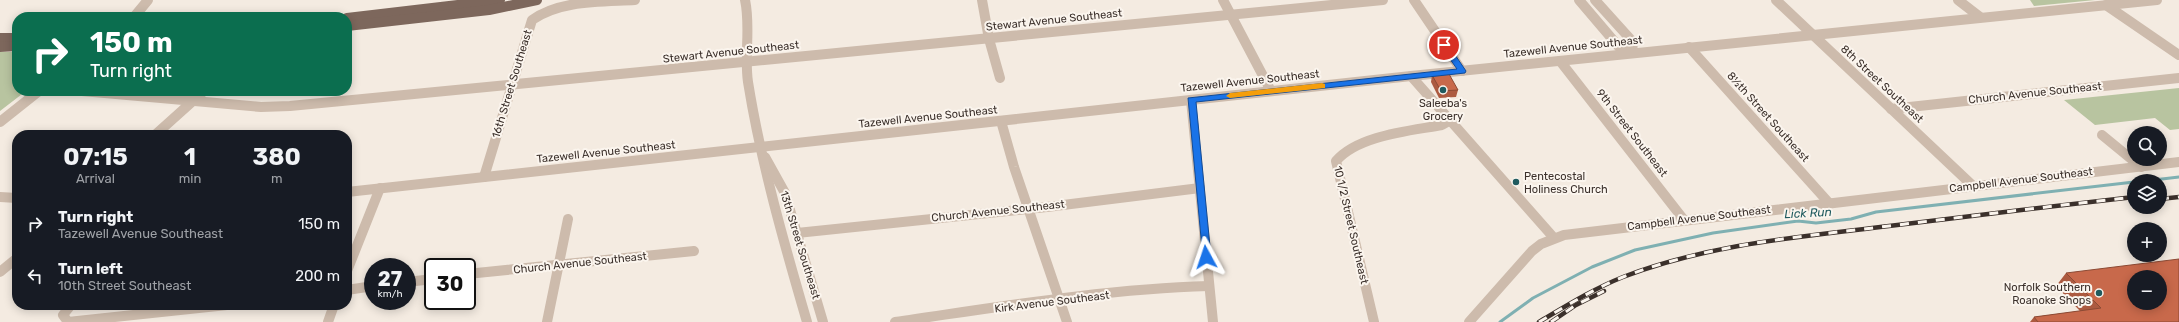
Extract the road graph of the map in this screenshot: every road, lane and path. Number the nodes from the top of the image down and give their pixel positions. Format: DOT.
graph roads {
  1 [pos="148,0"];
  2 [pos="500,0"];
  3 [pos="537,0"];
  4 [pos="631,0"];
  5 [pos="635,0"];
  6 [pos="744,0"];
  7 [pos="982,0"];
  8 [pos="1223,0"];
  9 [pos="1383,0"];
  10 [pos="1414,0"];
  11 [pos="1579,0"];
  12 [pos="1595,0"];
  13 [pos="1776,0"];
  14 [pos="1958,0"];
  15 [pos="2157,0"];
  16 [pos="2106,5"];
  17 [pos="138,12"];
  18 [pos="1231,15"];
  19 [pos="352,17"];
  20 [pos="1980,17"];
  21 [pos="352,26"];
  22 [pos="1812,34"];
  23 [pos="0,38"];
  24 [pos="12,38"];
  25 [pos="989,39"];
  26 [pos="12,46"];
  27 [pos="0,47"];
  28 [pos="1689,47"];
  29 [pos="1632,53"];
  30 [pos="2179,55"];
  31 [pos="1560,61"];
  32 [pos="746,62"];
  33 [pos="1462,71"];
  34 [pos="1411,76"];
  35 [pos="1000,78"];
  36 [pos="2179,78"];
  37 [pos="512,85"];
  38 [pos="1271,91"];
  39 [pos="33,96"];
  40 [pos="138,96"];
  41 [pos="199,96"];
  42 [pos="1191,100"];
  43 [pos="194,101"];
  44 [pos="1891,109"];
  45 [pos="1001,121"];
  46 [pos="1449,121"];
  47 [pos="0,122"];
  48 [pos="161,130"];
  49 [pos="2102,135"];
  50 [pos="760,148"];
  51 [pos="2179,162"];
  52 [pos="2141,167"];
  53 [pos="484,177"];
  54 [pos="1973,186"];
  55 [pos="380,188"];
  56 [pos="1200,188"];
  57 [pos="352,191"];
  58 [pos="0,197"];
  59 [pos="12,198"];
  60 [pos="1829,203"];
  61 [pos="1028,208"];
  62 [pos="568,219"];
  63 [pos="1684,220"];
  64 [pos="797,233"];
  65 [pos="1554,238"];
  66 [pos="694,251"];
  67 [pos="352,258"];
  68 [pos="12,262"];
  69 [pos="560,265"];
  70 [pos="0,272"];
  71 [pos="476,273"];
  72 [pos="1209,286"];
  73 [pos="364,287"];
  74 [pos="352,289"];
  75 [pos="1060,299"];
  76 [pos="68,310"];
  77 [pos="198,310"];
  78 [pos="332,310"];
  79 [pos="158,317"];
  80 [pos="328,322"];
  81 [pos="547,322"];
  82 [pos="807,322"];
  83 [pos="823,322"];
  84 [pos="895,322"];
  85 [pos="1067,322"];
  86 [pos="1213,322"];
  87 [pos="1374,322"];
  88 [pos="1469,322"];
  1 -- 17 [label="street"];
  2 -- 19 [label="main road"];
  3 -- 21 [label="main road"];
  4 -- 5 [label="street, 16th Street Southeast"];
  4 -- 37 [label="street, 16th Street Southeast"];
  6 -- 32 [label="street, 13th Street Southeast"];
  7 -- 25 [label="street"];
  8 -- 18 [label="street"];
  9 -- 18 [label="street, Stewart Avenue Southeast"];
  10 -- 33 [label="street"];
  11 -- 29 [label="street"];
  12 -- 29 [label="street"];
  13 -- 22 [label="street, 8th Street Southeast"];
  14 -- 20 [label="street"];
  15 -- 16 [label="street, Tazewell Avenue Southeast"];
  16 -- 20 [label="street, Tazewell Avenue Southeast"];
  16 -- 30 [label="street"];
  18 -- 25 [label="street, Stewart Avenue Southeast"];
  18 -- 38 [label="street"];
  20 -- 22 [label="street, Tazewell Avenue Southeast"];
  22 -- 28 [label="street, Tazewell Avenue Southeast"];
  22 -- 44 [label="street, 8th Street Southeast"];
  23 -- 24 [label="main road"];
  25 -- 32 [label="street, Stewart Avenue Southeast"];
  25 -- 35 [label="street"];
  26 -- 27 [label="main road"];
  28 -- 29 [label="street, Tazewell Avenue Southeast"];
  28 -- 60 [label="street, 8½th Street Southeast"];
  29 -- 31 [label="street, Tazewell Avenue Southeast"];
  31 -- 33 [label="street, Tazewell Avenue Southeast"];
  31 -- 63 [label="street, 9th Street Southeast"];
  32 -- 37 [label="street, Stewart Avenue Southeast"];
  32 -- 50 [label="street, 13th Street Southeast"];
  33 -- 34 [label="street, Tazewell Avenue Southeast"];
  34 -- 38 [label="street, Tazewell Avenue Southeast"];
  34 -- 46 [label="street"];
  36 -- 44 [label="street, Church Avenue Southeast"];
  37 -- 43 [label="street, Stewart Avenue Southeast"];
  37 -- 53 [label="street, 16th Street Southeast"];
  38 -- 42 [label="street, Tazewell Avenue Southeast"];
  39 -- 47 [label="street"];
  40 -- 43 [label="street, Stewart Avenue Southeast"];
  41 -- 43 [label="street"];
  42 -- 45 [label="street, Tazewell Avenue Southeast"];
  42 -- 56 [label="street"];
  43 -- 48 [label="street"];
  44 -- 54 [label="street, 8th Street Southeast"];
  45 -- 50 [label="street, Tazewell Avenue Southeast"];
  45 -- 61 [label="street"];
  46 -- 65 [label="street"];
  46 -- 87 [label="street, 10 1/2 Street Southeast"];
  49 -- 52 [label="street"];
  50 -- 53 [label="street, Tazewell Avenue Southeast"];
  50 -- 64 [label="street, 13th Street Southeast"];
  50 -- 82 [label="street, 13th Street Southeast"];
  51 -- 52 [label="street, Campbell Avenue Southeast"];
  52 -- 54 [label="street, Campbell Avenue Southeast"];
  53 -- 55 [label="street, Tazewell Avenue Southeast"];
  54 -- 60 [label="street, Campbell Avenue Southeast"];
  55 -- 57 [label="street, Tazewell Avenue Southeast"];
  55 -- 67 [label="street"];
  56 -- 61 [label="street, Church Avenue Southeast"];
  56 -- 72 [label="street"];
  58 -- 59 [label="street"];
  60 -- 63 [label="street, Campbell Avenue Southeast"];
  61 -- 64 [label="street, Church Avenue Southeast"];
  61 -- 75 [label="street"];
  62 -- 69 [label="street"];
  63 -- 65 [label="street, Campbell Avenue Southeast"];
  64 -- 83 [label="street, 13th Street Southeast"];
  65 -- 88 [label="street, Campbell Avenue Southeast"];
  66 -- 69 [label="street, Church Avenue Southeast"];
  68 -- 70 [label="street"];
  69 -- 71 [label="street, Church Avenue Southeast"];
  69 -- 81 [label="street"];
  72 -- 75 [label="street, Kirk Avenue Southeast"];
  72 -- 86 [label="street"];
  73 -- 74 [label="street"];
  75 -- 84 [label="street, Kirk Avenue Southeast"];
  75 -- 85 [label="street"];
  76 -- 79 [label="street"];
  77 -- 79 [label="street"];
  78 -- 80 [label="street"];
}
